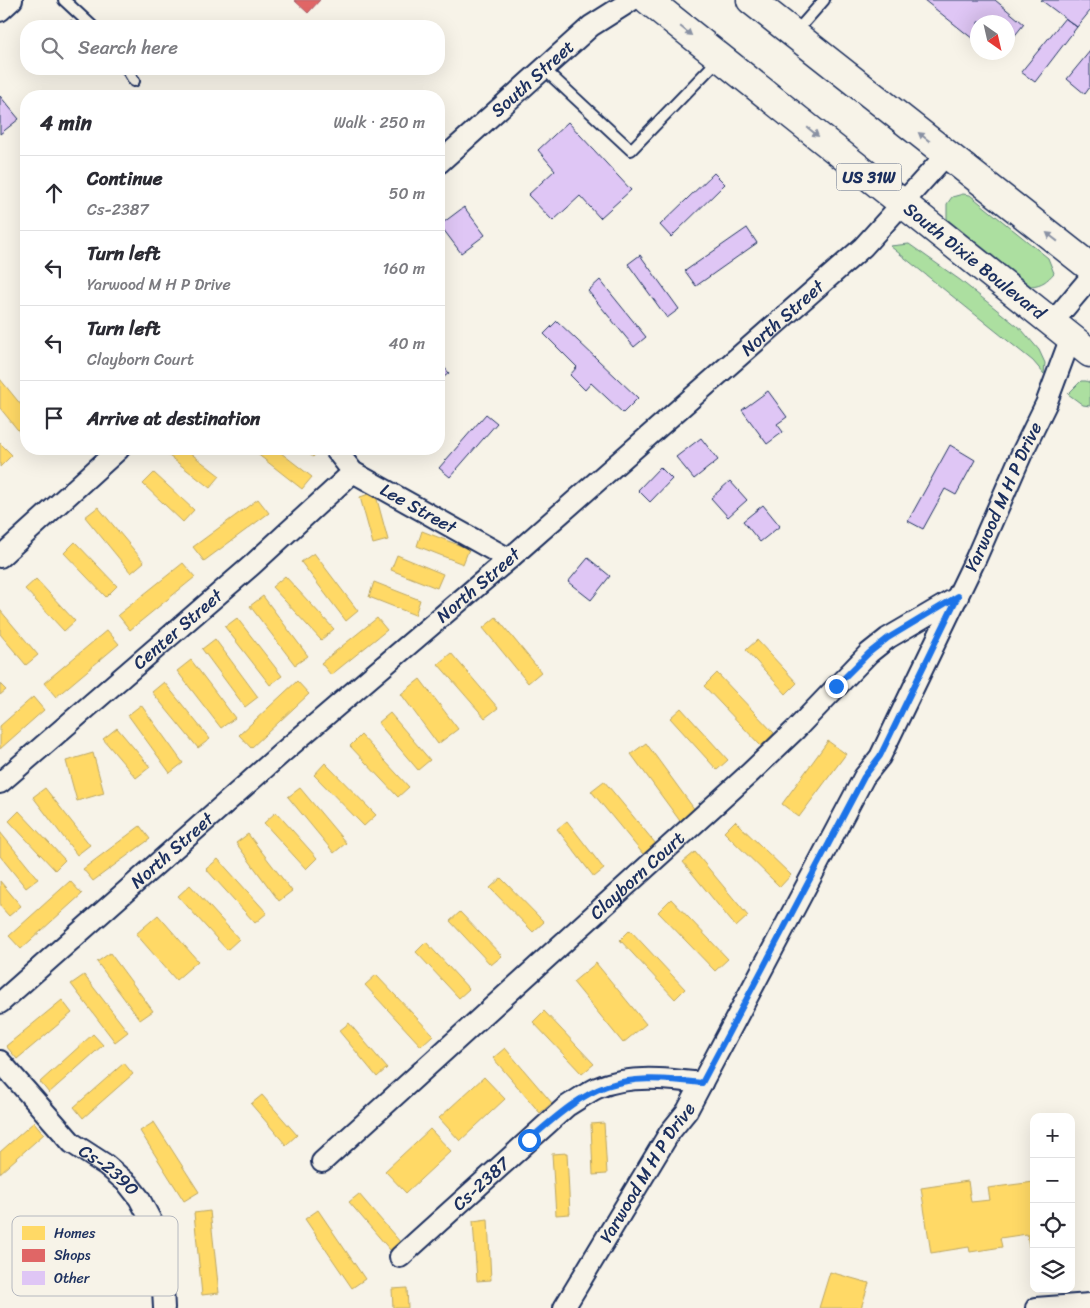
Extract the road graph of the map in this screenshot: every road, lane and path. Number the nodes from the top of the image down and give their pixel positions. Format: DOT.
graph roads {
  1 [pos="12,0"];
  2 [pos="64,0"];
  3 [pos="632,0"];
  4 [pos="648,0"];
  5 [pos="751,0"];
  6 [pos="824,0"];
  7 [pos="0,11"];
  8 [pos="86,20"];
  9 [pos="794,34"];
  10 [pos="720,58"];
  11 [pos="544,69"];
  12 [pos="130,75"];
  13 [pos="134,81"];
  14 [pos="946,155"];
  15 [pos="445,158"];
  16 [pos="903,205"];
  17 [pos="1090,267"];
  18 [pos="1090,278"];
  19 [pos="1071,338"];
  20 [pos="112,455"];
  21 [pos="340,455"];
  22 [pos="353,472"];
  23 [pos="0,557"];
  24 [pos="509,559"];
  25 [pos="958,596"];
  26 [pos="0,783"];
  27 [pos="0,1004"];
  28 [pos="0,1061"];
  29 [pos="702,1083"];
  30 [pos="322,1162"];
  31 [pos="148,1216"];
  32 [pos="400,1257"];
  33 [pos="1090,1304"];
  34 [pos="564,1308"];
  35 [pos="1036,1308"];
  1 -- 7 [label="street"];
  2 -- 8 [label="lane"];
  3 -- 11 [label="street, South Street"];
  4 -- 10 [label="highway, South Dixie Boulevard / US 31W, one-way"];
  5 -- 9 [label="highway"];
  6 -- 9 [label="lane"];
  14 -- 9 [label="highway, one-way"];
  10 -- 11 [label="lane"];
  10 -- 16 [label="highway, South Dixie Boulevard / US 31W, one-way"];
  11 -- 15 [label="street, South Street"];
  12 -- 13 [label="lane"];
  14 -- 16 [label="street, North Street"];
  17 -- 14 [label="highway, one-way"];
  16 -- 19 [label="highway, South Dixie Boulevard / US 31W"];
  16 -- 24 [label="street, North Street"];
  18 -- 19 [label="street, Yarwood M H P Drive"];
  19 -- 25 [label="street, Yarwood M H P Drive"];
  20 -- 23 [label="street"];
  21 -- 22 [label="street, Lee Street"];
  22 -- 24 [label="street, Lee Street"];
  22 -- 26 [label="street, Center Street"];
  24 -- 27 [label="street, North Street"];
  25 -- 29 [label="street, Yarwood M H P Drive"];
  25 -- 30 [label="street, Clayborn Court"];
  28 -- 31 [label="street, Cs-2390"];
  29 -- 32 [label="street, Cs-2387"];
  29 -- 34 [label="street, Yarwood M H P Drive"];
  33 -- 35 [label="street"];
}
